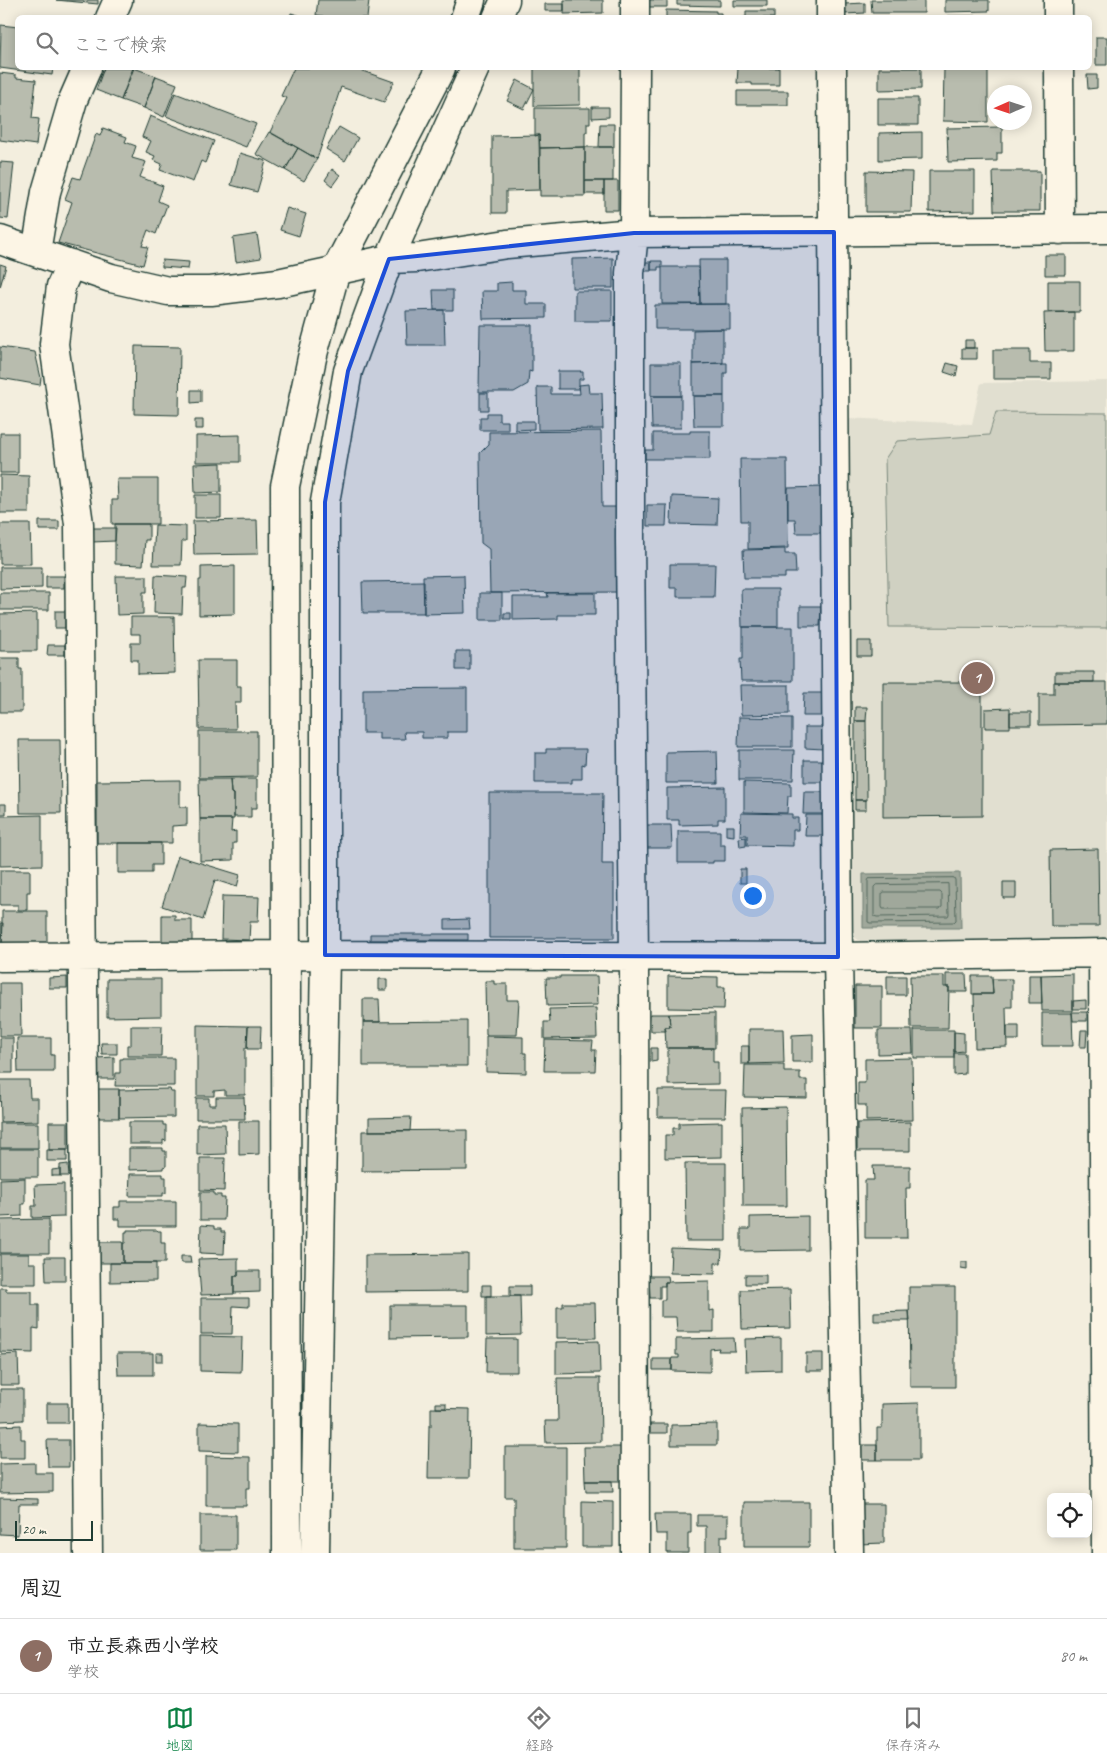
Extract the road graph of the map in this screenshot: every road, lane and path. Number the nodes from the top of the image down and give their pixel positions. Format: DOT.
graph roads {
  1 [pos="118,0"];
  2 [pos="471,0"];
  3 [pos="505,0"];
  4 [pos="635,0"];
  5 [pos="831,0"];
  6 [pos="1058,0"];
  7 [pos="111,15"];
  8 [pos="466,15"];
  9 [pos="498,15"];
  10 [pos="635,15"];
  11 [pos="831,15"];
  12 [pos="1058,15"];
  13 [pos="86,70"];
  14 [pos="440,70"];
  15 [pos="474,70"];
  16 [pos="635,70"];
  17 [pos="832,70"];
  18 [pos="1059,70"];
  19 [pos="1060,230"];
  20 [pos="1107,230"];
  21 [pos="834,232"];
  22 [pos="634,233"];
  23 [pos="0,240"];
  24 [pos="36,252"];
  25 [pos="389,259"];
  26 [pos="70,264"];
  27 [pos="336,270"];
  28 [pos="1105,953"];
  29 [pos="285,955"];
  30 [pos="325,955"];
  31 [pos="82,956"];
  32 [pos="634,957"];
  33 [pos="838,957"];
  34 [pos="0,958"];
  35 [pos="88,1553"];
  36 [pos="286,1553"];
  37 [pos="315,1553"];
  38 [pos="635,1553"];
  39 [pos="849,1553"];
  40 [pos="1106,1553"];
  1 -- 7 [label="street"];
  2 -- 8 [label="street"];
  3 -- 9 [label="street"];
  4 -- 10 [label="street"];
  5 -- 11 [label="street"];
  6 -- 12 [label="street"];
  13 -- 24 [label="street"];
  14 -- 27 [label="street"];
  15 -- 25 [label="street"];
  16 -- 22 [label="street"];
  17 -- 21 [label="street"];
  18 -- 19 [label="street"];
  19 -- 20 [label="street"];
  19 -- 21 [label="street"];
  21 -- 22 [label="street"];
  21 -- 33 [label="street"];
  22 -- 25 [label="street"];
  22 -- 32 [label="street"];
  23 -- 24 [label="street"];
  24 -- 26 [label="street"];
  25 -- 27 [label="street"];
  25 -- 30 [label="street"];
  26 -- 27 [label="street"];
  26 -- 31 [label="street"];
  27 -- 29 [label="street"];
  28 -- 33 [label="street"];
  28 -- 40 [label="street"];
  29 -- 30 [label="street"];
  29 -- 31 [label="street"];
  29 -- 36 [label="street"];
  30 -- 32 [label="street"];
  30 -- 37 [label="street"];
  31 -- 34 [label="street"];
  31 -- 35 [label="street"];
  32 -- 33 [label="street"];
  32 -- 38 [label="street"];
  33 -- 39 [label="street"];
}
